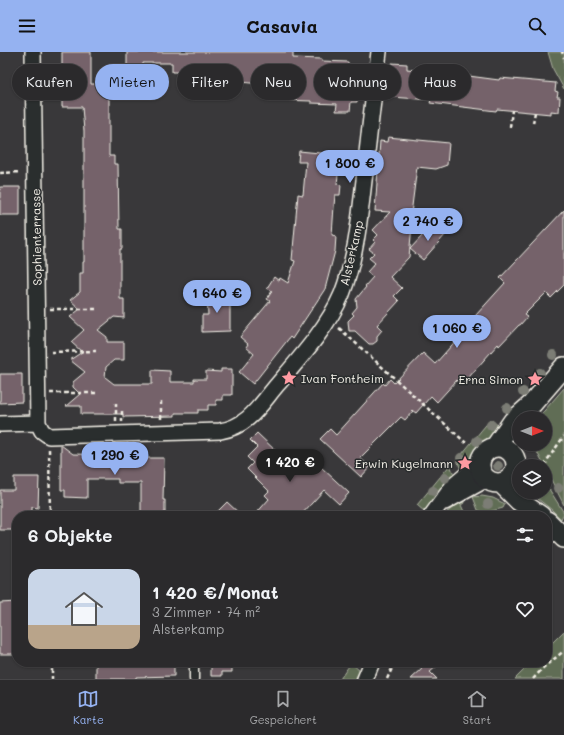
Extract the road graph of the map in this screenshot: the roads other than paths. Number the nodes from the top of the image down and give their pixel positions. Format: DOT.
graph roads {
  1 [pos="33,52"];
  2 [pos="379,52"];
  3 [pos="564,367"];
  4 [pos="529,411"];
  5 [pos="38,423"];
  6 [pos="0,424"];
  7 [pos="512,425"];
  8 [pos="512,447"];
  9 [pos="501,468"];
  10 [pos="532,499"];
  11 [pos="434,511"];
  12 [pos="534,511"];
  13 [pos="538,511"];
  14 [pos="552,527"];
  15 [pos="564,538"];
  16 [pos="194,667"];
  17 [pos="370,667"];
  18 [pos="194,679"];
  19 [pos="365,679"];
  1 -- 5 [label="street, Sophienterrasse"];
  2 -- 5 [label="street, Alsterkamp"];
  3 -- 4 [label="street"];
  5 -- 6 [label="street"];
  7 -- 9 [label="street"];
  8 -- 9 [label="street"];
  9 -- 11 [label="street"];
  9 -- 12 [label="street"];
  10 -- 13 [label="street"];
  14 -- 15 [label="street"];
  16 -- 18 [label="lane"];
  17 -- 19 [label="street"];
}
